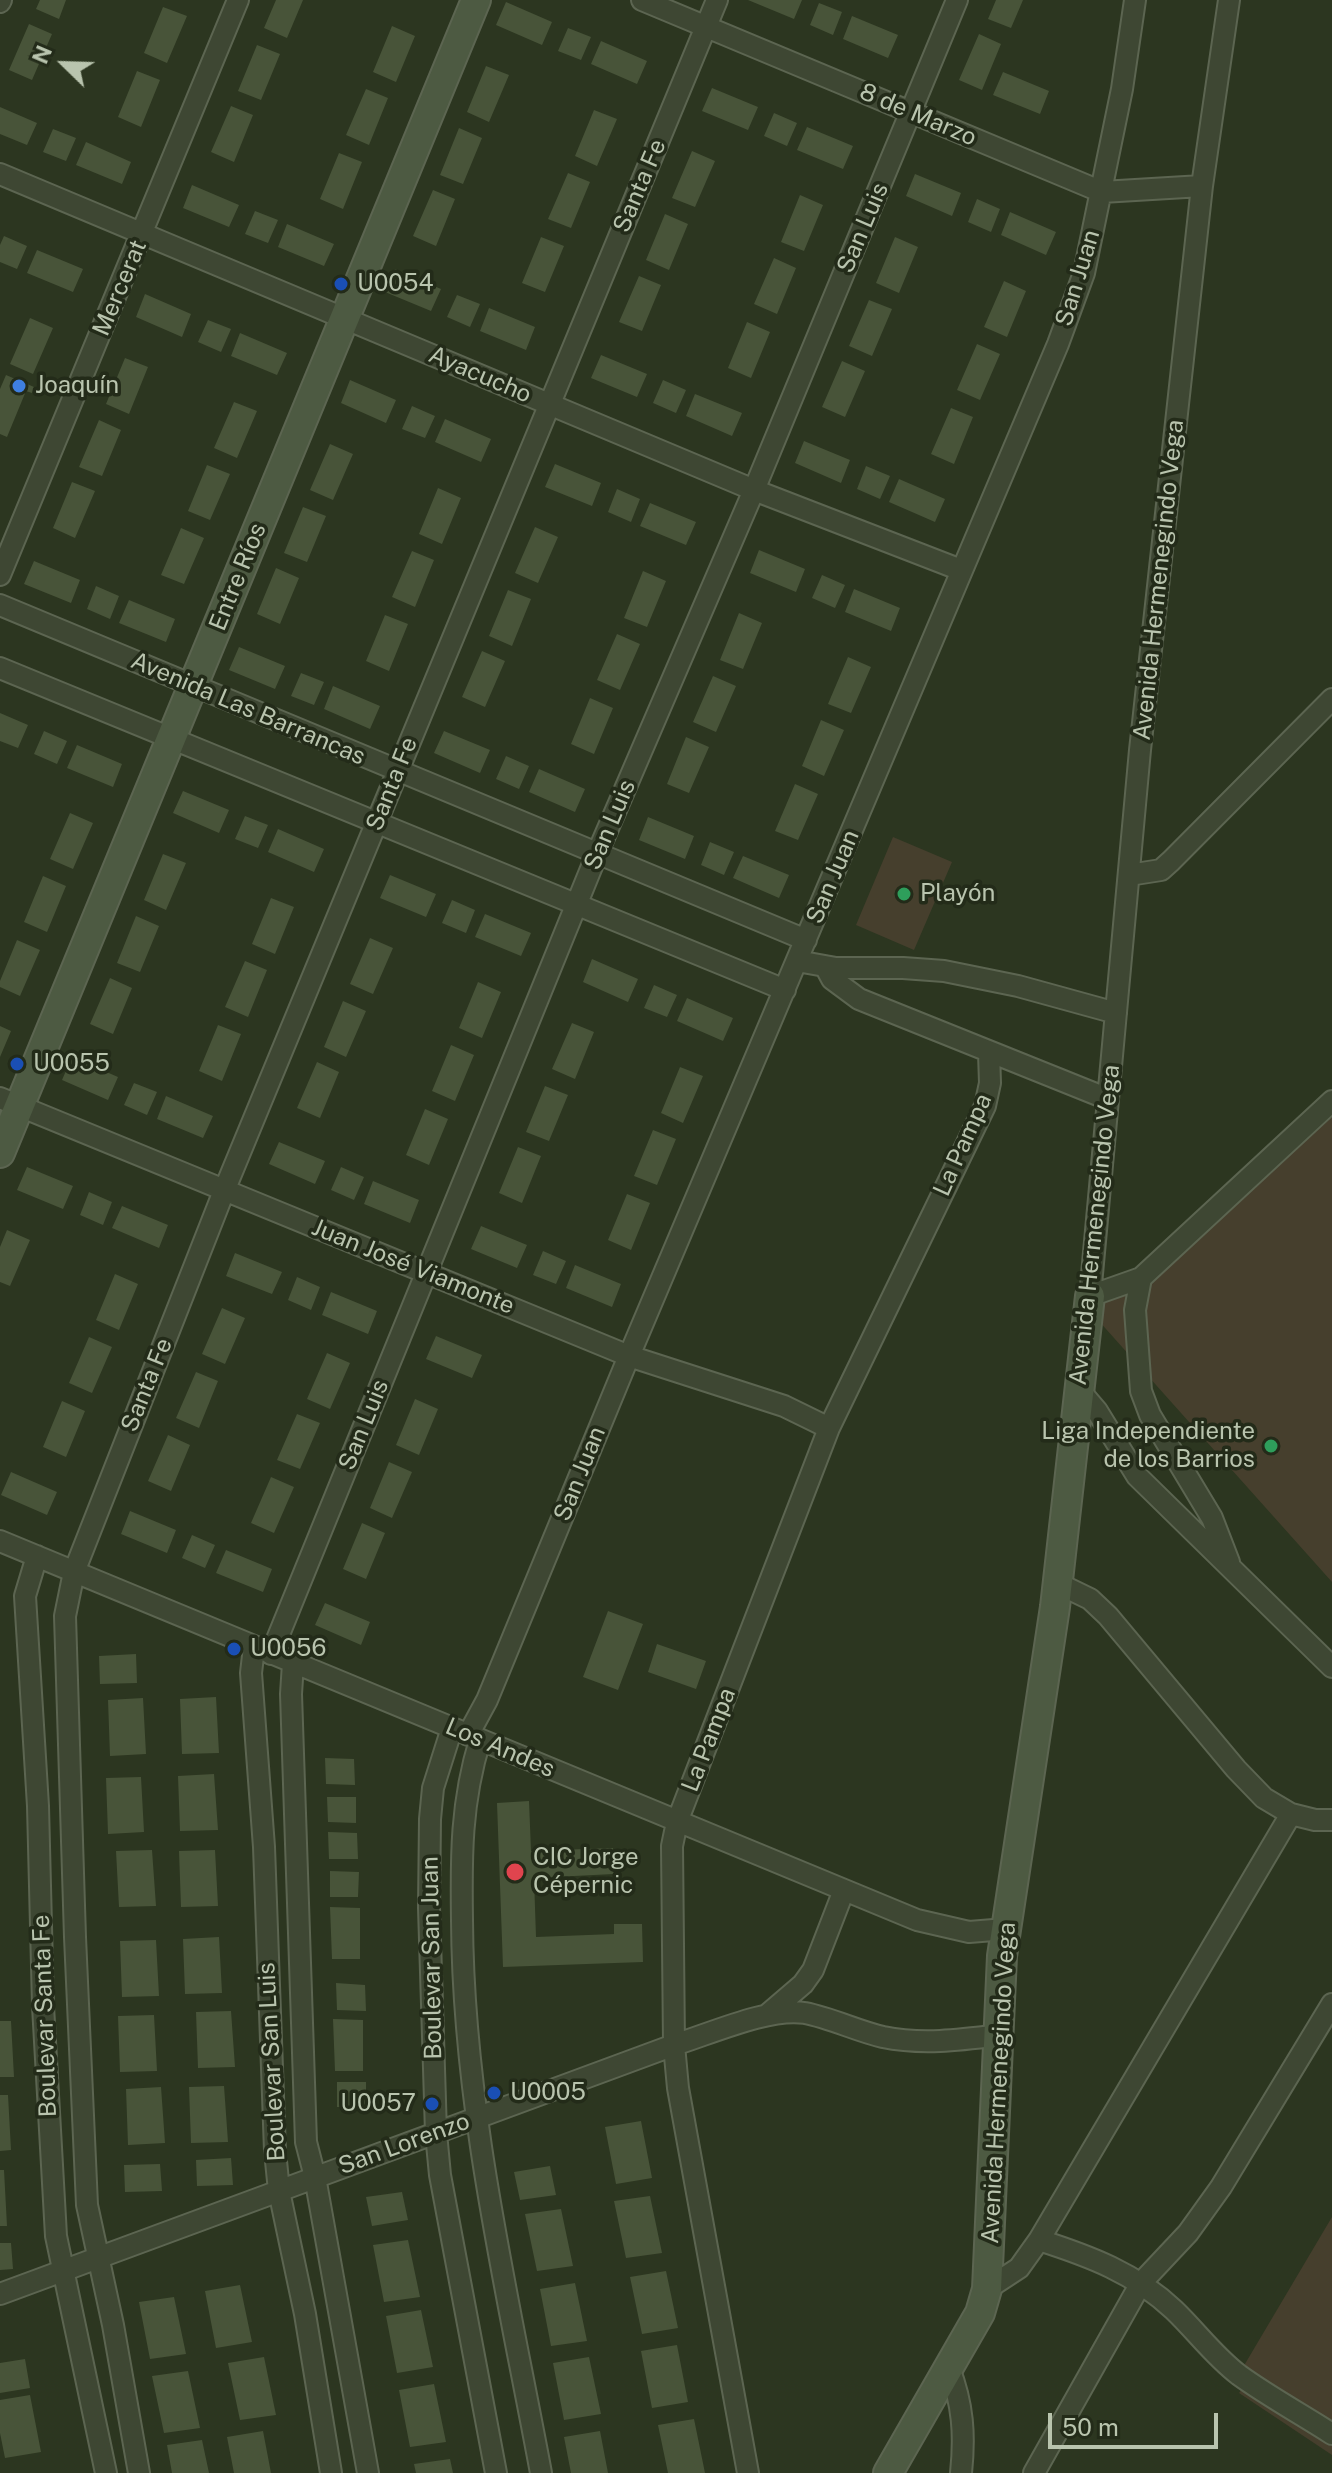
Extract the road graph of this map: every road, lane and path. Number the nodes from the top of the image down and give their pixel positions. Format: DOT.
graph roads {
  1 [pos="238,0"];
  2 [pos="476,0"];
  3 [pos="642,0"];
  4 [pos="717,0"];
  5 [pos="957,0"];
  6 [pos="1135,0"];
  7 [pos="1229,0"];
  8 [pos="706,26"];
  9 [pos="911,112"];
  10 [pos="0,174"];
  11 [pos="1202,186"];
  12 [pos="1102,192"];
  13 [pos="143,235"];
  14 [pos="345,319"];
  15 [pos="549,404"];
  16 [pos="754,490"];
  17 [pos="961,570"];
  18 [pos="0,575"];
  19 [pos="0,605"];
  20 [pos="0,668"];
  21 [pos="193,686"];
  22 [pos="1332,699"];
  23 [pos="171,739"];
  24 [pos="396,771"];
  25 [pos="377,823"];
  26 [pos="597,854"];
  27 [pos="1129,875"];
  28 [pos="577,905"];
  29 [pos="806,940"];
  30 [pos="797,961"];
  31 [pos="825,966"];
  32 [pos="785,990"];
  33 [pos="1116,1013"];
  34 [pos="989,1053"];
  35 [pos="1108,1099"];
  36 [pos="1332,1101"];
  37 [pos="10,1102"];
  38 [pos="0,1153"];
  39 [pos="224,1191"];
  40 [pos="426,1272"];
  41 [pos="1141,1278"];
  42 [pos="1090,1296"];
  43 [pos="629,1356"];
  44 [pos="1080,1391"];
  45 [pos="829,1428"];
  46 [pos="0,1541"];
  47 [pos="37,1556"];
  48 [pos="1232,1569"];
  49 [pos="74,1572"];
  50 [pos="1057,1583"];
  51 [pos="263,1650"];
  52 [pos="293,1663"];
  53 [pos="1332,1667"];
  54 [pos="466,1734"];
  55 [pos="1291,1814"];
  56 [pos="1332,1820"];
  57 [pos="677,1822"];
  58 [pos="844,1890"];
  59 [pos="1006,1929"];
  60 [pos="1332,2004"];
  61 [pos="768,2014"];
  62 [pos="1000,2035"];
  63 [pos="674,2045"];
  64 [pos="475,2118"];
  65 [pos="436,2133"];
  66 [pos="315,2177"];
  67 [pos="279,2191"];
  68 [pos="1039,2240"];
  69 [pos="99,2258"];
  70 [pos="64,2272"];
  71 [pos="1141,2283"];
  72 [pos="987,2289"];
  73 [pos="0,2294"];
  74 [pos="949,2368"];
  75 [pos="1332,2434"];
  76 [pos="106,2473"];
  77 [pos="139,2473"];
  78 [pos="331,2473"];
  79 [pos="368,2473"];
  80 [pos="496,2473"];
  81 [pos="541,2473"];
  82 [pos="748,2473"];
  83 [pos="888,2473"];
  84 [pos="961,2473"];
  85 [pos="1034,2473"];
  1 -- 13 [label="street, Mercerat"];
  2 -- 14 [label="street, Entre Ríos"];
  3 -- 8 [label="street, 8 de Marzo"];
  4 -- 8 [label="street, Santa Fe"];
  5 -- 9 [label="street, San Luis"];
  6 -- 12 [label="street, San Juan"];
  7 -- 11 [label="street, Avenida Hermenegindo Vega"];
  8 -- 9 [label="street, 8 de Marzo"];
  8 -- 15 [label="street, Santa Fe"];
  9 -- 12 [label="street, 8 de Marzo"];
  9 -- 16 [label="street, San Luis"];
  10 -- 13 [label="street, Ayacucho"];
  11 -- 12 [label="street, 8 de Marzo"];
  11 -- 27 [label="street, Avenida Hermenegindo Vega"];
  12 -- 17 [label="street, San Juan"];
  13 -- 14 [label="street, Ayacucho"];
  13 -- 18 [label="street, Mercerat"];
  14 -- 15 [label="street, Ayacucho"];
  14 -- 21 [label="street, Entre Ríos"];
  15 -- 16 [label="street, Ayacucho"];
  15 -- 24 [label="street, Santa Fe"];
  16 -- 17 [label="street, Ayacucho"];
  16 -- 26 [label="street, San Luis"];
  17 -- 29 [label="street, San Juan"];
  19 -- 21 [label="street, Avenida Las Barrancas"];
  20 -- 23 [label="street"];
  21 -- 23 [label="street, Entre Ríos"];
  21 -- 24 [label="street, Avenida Las Barrancas"];
  22 -- 27 [label="street"];
  23 -- 25 [label="street"];
  23 -- 37 [label="street, Entre Ríos"];
  24 -- 25 [label="street, Santa Fe"];
  24 -- 26 [label="street, Avenida Las Barrancas"];
  25 -- 28 [label="street"];
  25 -- 39 [label="street, Santa Fe"];
  26 -- 28 [label="street, San Luis"];
  26 -- 29 [label="street, Avenida Las Barrancas"];
  27 -- 33 [label="street, Avenida Hermenegindo Vega"];
  28 -- 32 [label="street"];
  28 -- 40 [label="street, San Luis"];
  29 -- 30 [label="street, San Juan"];
  30 -- 31 [label="street"];
  30 -- 32 [label="street, San Juan"];
  31 -- 33 [label="street"];
  31 -- 34 [label="street"];
  32 -- 43 [label="street, San Juan"];
  33 -- 35 [label="street, Avenida Hermenegindo Vega"];
  34 -- 35 [label="street"];
  34 -- 45 [label="street, La Pampa"];
  35 -- 42 [label="street, Avenida Hermenegindo Vega"];
  36 -- 41 [label="street"];
  37 -- 38 [label="street, Entre Ríos"];
  37 -- 39 [label="street, Juan José Viamonte"];
  39 -- 40 [label="street, Juan José Viamonte"];
  39 -- 49 [label="street, Santa Fe"];
  40 -- 43 [label="street, Juan José Viamonte"];
  40 -- 51 [label="street, San Luis"];
  41 -- 42 [label="street"];
  41 -- 48 [label="street"];
  42 -- 44 [label="street, Avenida Hermenegindo Vega"];
  43 -- 45 [label="street, Juan José Viamonte"];
  43 -- 54 [label="street, San Juan"];
  44 -- 48 [label="street"];
  44 -- 50 [label="street, Avenida Hermenegindo Vega"];
  45 -- 57 [label="street, La Pampa"];
  46 -- 47 [label="street, Los Andes"];
  47 -- 49 [label="street, Los Andes"];
  47 -- 70 [label="street, Boulevar Santa Fe"];
  48 -- 53 [label="street"];
  49 -- 51 [label="street, Los Andes"];
  49 -- 69 [label="street, Boulevar Santa Fe"];
  50 -- 55 [label="street"];
  50 -- 59 [label="street, Avenida Hermenegindo Vega"];
  51 -- 52 [label="street, Los Andes"];
  51 -- 67 [label="street, Boulevar San Luis"];
  52 -- 54 [label="street, Los Andes"];
  52 -- 66 [label="street, Boulevar San Luis"];
  54 -- 57 [label="street, Los Andes"];
  54 -- 64 [label="street, Boulevar San Juan"];
  54 -- 65 [label="street, Boulevar San Juan"];
  55 -- 56 [label="street"];
  55 -- 68 [label="street"];
  57 -- 58 [label="street, Los Andes"];
  57 -- 63 [label="street, La Pampa"];
  58 -- 59 [label="street, Los Andes"];
  58 -- 61 [label="street"];
  59 -- 62 [label="street, Avenida Hermenegindo Vega"];
  60 -- 71 [label="street"];
  61 -- 62 [label="street, San Lorenzo"];
  61 -- 63 [label="street, San Lorenzo"];
  62 -- 72 [label="street, Avenida Hermenegindo Vega"];
  63 -- 64 [label="street, San Lorenzo"];
  63 -- 82 [label="street, La Pampa"];
  64 -- 65 [label="street, San Lorenzo"];
  64 -- 81 [label="street, Boulevar San Juan"];
  65 -- 66 [label="street, San Lorenzo"];
  65 -- 80 [label="street, Boulevar San Juan"];
  66 -- 67 [label="street, San Lorenzo"];
  66 -- 79 [label="street, Boulevar San Luis"];
  67 -- 69 [label="street, San Lorenzo"];
  67 -- 78 [label="street, Boulevar San Luis"];
  68 -- 71 [label="street"];
  68 -- 72 [label="street"];
  69 -- 70 [label="street, San Lorenzo"];
  69 -- 77 [label="street, Boulevar Santa Fe"];
  70 -- 73 [label="street, San Lorenzo"];
  70 -- 76 [label="street, Boulevar Santa Fe"];
  71 -- 75 [label="street"];
  71 -- 85 [label="street"];
  72 -- 74 [label="street, Avenida Hermenegindo Vega"];
  74 -- 83 [label="street, Avenida Hermenegindo Vega"];
  74 -- 84 [label="street"];
}
